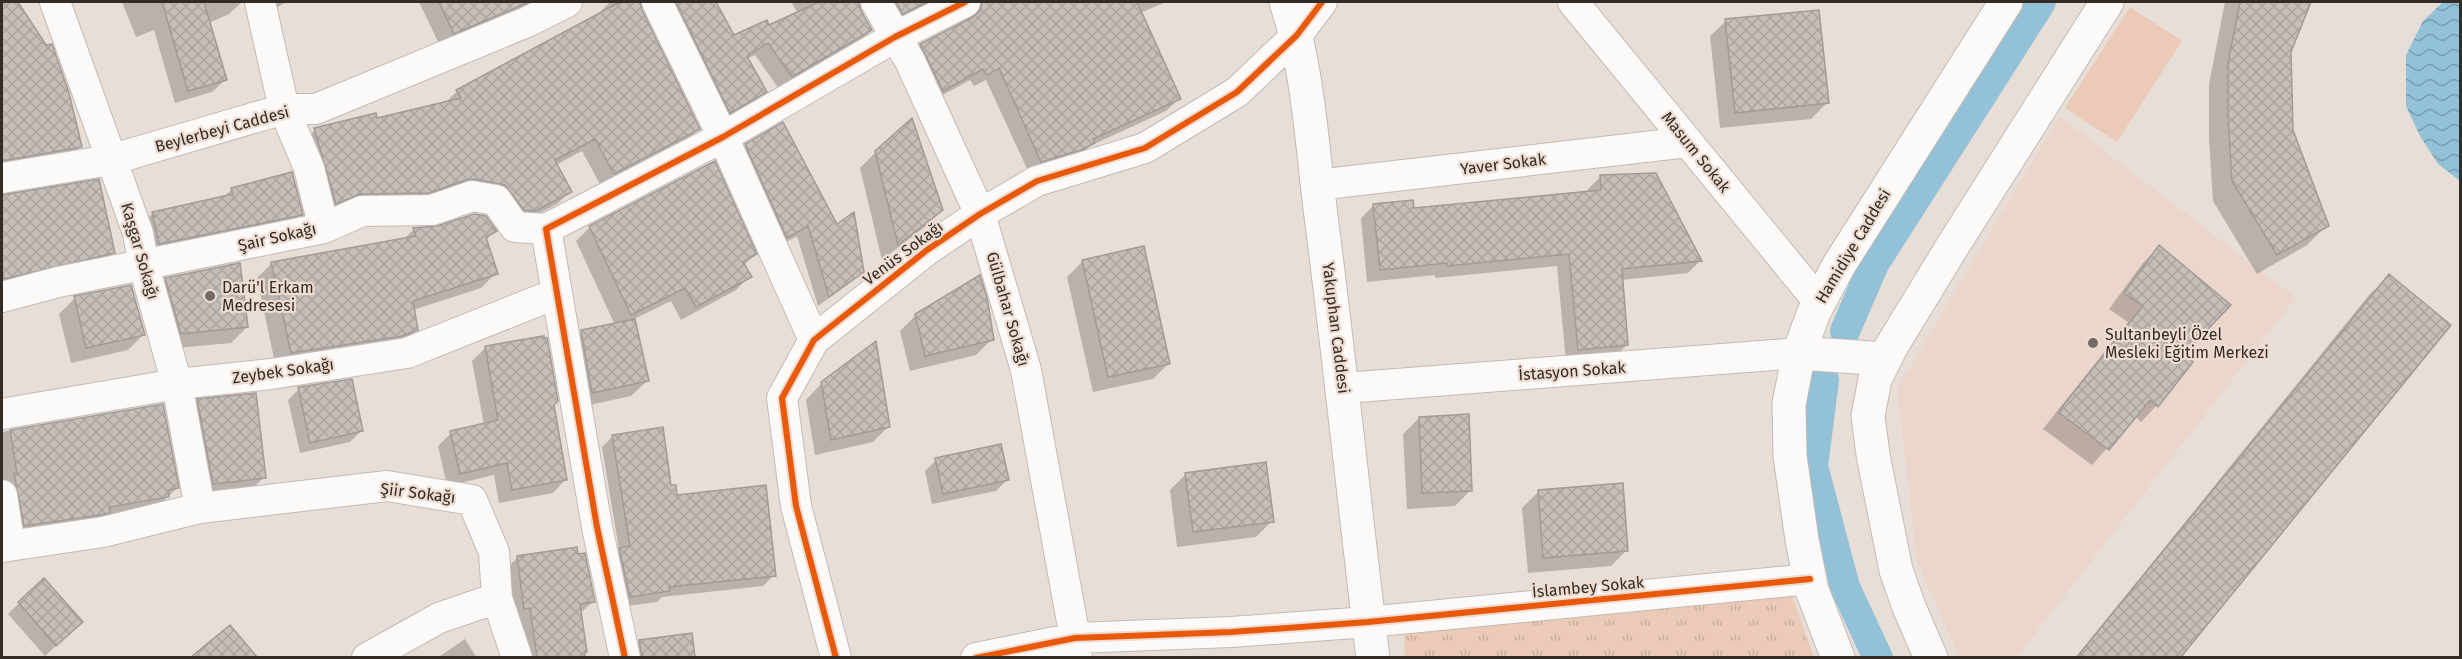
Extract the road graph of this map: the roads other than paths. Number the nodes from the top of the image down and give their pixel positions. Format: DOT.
graph roads {
  1 [pos="55,2"];
  2 [pos="260,2"];
  3 [pos="567,2"];
  4 [pos="657,2"];
  5 [pos="876,2"];
  6 [pos="965,2"];
  7 [pos="1286,2"];
  8 [pos="1322,2"];
  9 [pos="1573,2"];
  10 [pos="2006,2"];
  11 [pos="2107,2"];
  12 [pos="1297,34"];
  13 [pos="895,37"];
  14 [pos="284,109"];
  15 [pos="723,137"];
  16 [pos="1688,142"];
  17 [pos="110,160"];
  18 [pos="2,178"];
  19 [pos="1317,185"];
  20 [pos="981,214"];
  21 [pos="324,228"];
  22 [pos="546,229"];
  23 [pos="144,266"];
  24 [pos="555,294"];
  25 [pos="2,297"];
  26 [pos="1819,302"];
  27 [pos="814,340"];
  28 [pos="1799,353"];
  29 [pos="1885,359"];
  30 [pos="177,384"];
  31 [pos="1344,388"];
  32 [pos="2,414"];
  33 [pos="2,495"];
  34 [pos="200,508"];
  35 [pos="6,547"];
  36 [pos="1810,579"];
  37 [pos="497,598"];
  38 [pos="1368,622"];
  39 [pos="1076,648"];
  40 [pos="367,657"];
  41 [pos="517,657"];
  42 [pos="625,657"];
  43 [pos="836,657"];
  44 [pos="976,657"];
  45 [pos="1373,657"];
  46 [pos="1838,657"];
  47 [pos="1931,657"];
  1 -- 17 [label="street, Kaşgar Sokağı"];
  2 -- 14 [label="street, Şair Sokağı"];
  3 -- 14 [label="street, Beylerbeyi Caddesi"];
  4 -- 15 [label="street"];
  5 -- 13 [label="street, Gülbahar Sokağı"];
  6 -- 13 [label="street"];
  7 -- 12 [label="street, Yakuphan Caddesi"];
  8 -- 12 [label="street, Venüs Sokağı"];
  9 -- 16 [label="street, Masum Sokak"];
  10 -- 26 [label="street, Hamidiye Caddesi"];
  11 -- 29 [label="street"];
  12 -- 19 [label="street, Yakuphan Caddesi"];
  12 -- 20 [label="street, Venüs Sokağı"];
  13 -- 15 [label="street"];
  13 -- 20 [label="street, Gülbahar Sokağı"];
  14 -- 17 [label="street, Beylerbeyi Caddesi"];
  14 -- 21 [label="street, Şair Sokağı"];
  15 -- 22 [label="street"];
  15 -- 27 [label="street"];
  16 -- 19 [label="street, Yaver Sokak"];
  16 -- 26 [label="street, Masum Sokak"];
  17 -- 18 [label="street, Beylerbeyi Caddesi"];
  17 -- 23 [label="street, Kaşgar Sokağı"];
  19 -- 31 [label="street, Yakuphan Caddesi"];
  20 -- 27 [label="street, Venüs Sokağı"];
  20 -- 39 [label="street, Gülbahar Sokağı"];
  21 -- 22 [label="street"];
  21 -- 23 [label="street, Şair Sokağı"];
  22 -- 24 [label="street"];
  23 -- 25 [label="street, Şair Sokağı"];
  23 -- 30 [label="street, Kaşgar Sokağı"];
  24 -- 30 [label="street, Zeybek Sokağı"];
  24 -- 42 [label="street"];
  26 -- 28 [label="street, Hamidiye Caddesi"];
  27 -- 43 [label="street, Venüs Sokağı"];
  28 -- 29 [label="street"];
  28 -- 31 [label="street, İstasyon Sokak"];
  28 -- 36 [label="street, Hamidiye Caddesi"];
  29 -- 47 [label="street"];
  30 -- 32 [label="street, Zeybek Sokağı"];
  30 -- 34 [label="street, Kaşgar Sokağı"];
  31 -- 38 [label="street, Yakuphan Caddesi"];
  33 -- 35 [label="street"];
  34 -- 35 [label="street"];
  34 -- 37 [label="street, Şiir Sokağı"];
  36 -- 38 [label="street, İslambey Sokak"];
  36 -- 46 [label="street, Hamidiye Caddesi"];
  37 -- 40 [label="street"];
  37 -- 41 [label="street, Şiir Sokağı"];
  38 -- 39 [label="street, İslambey Sokak"];
  38 -- 45 [label="street, Yakuphan Caddesi"];
  39 -- 44 [label="street, İslambey Sokak"];
}
